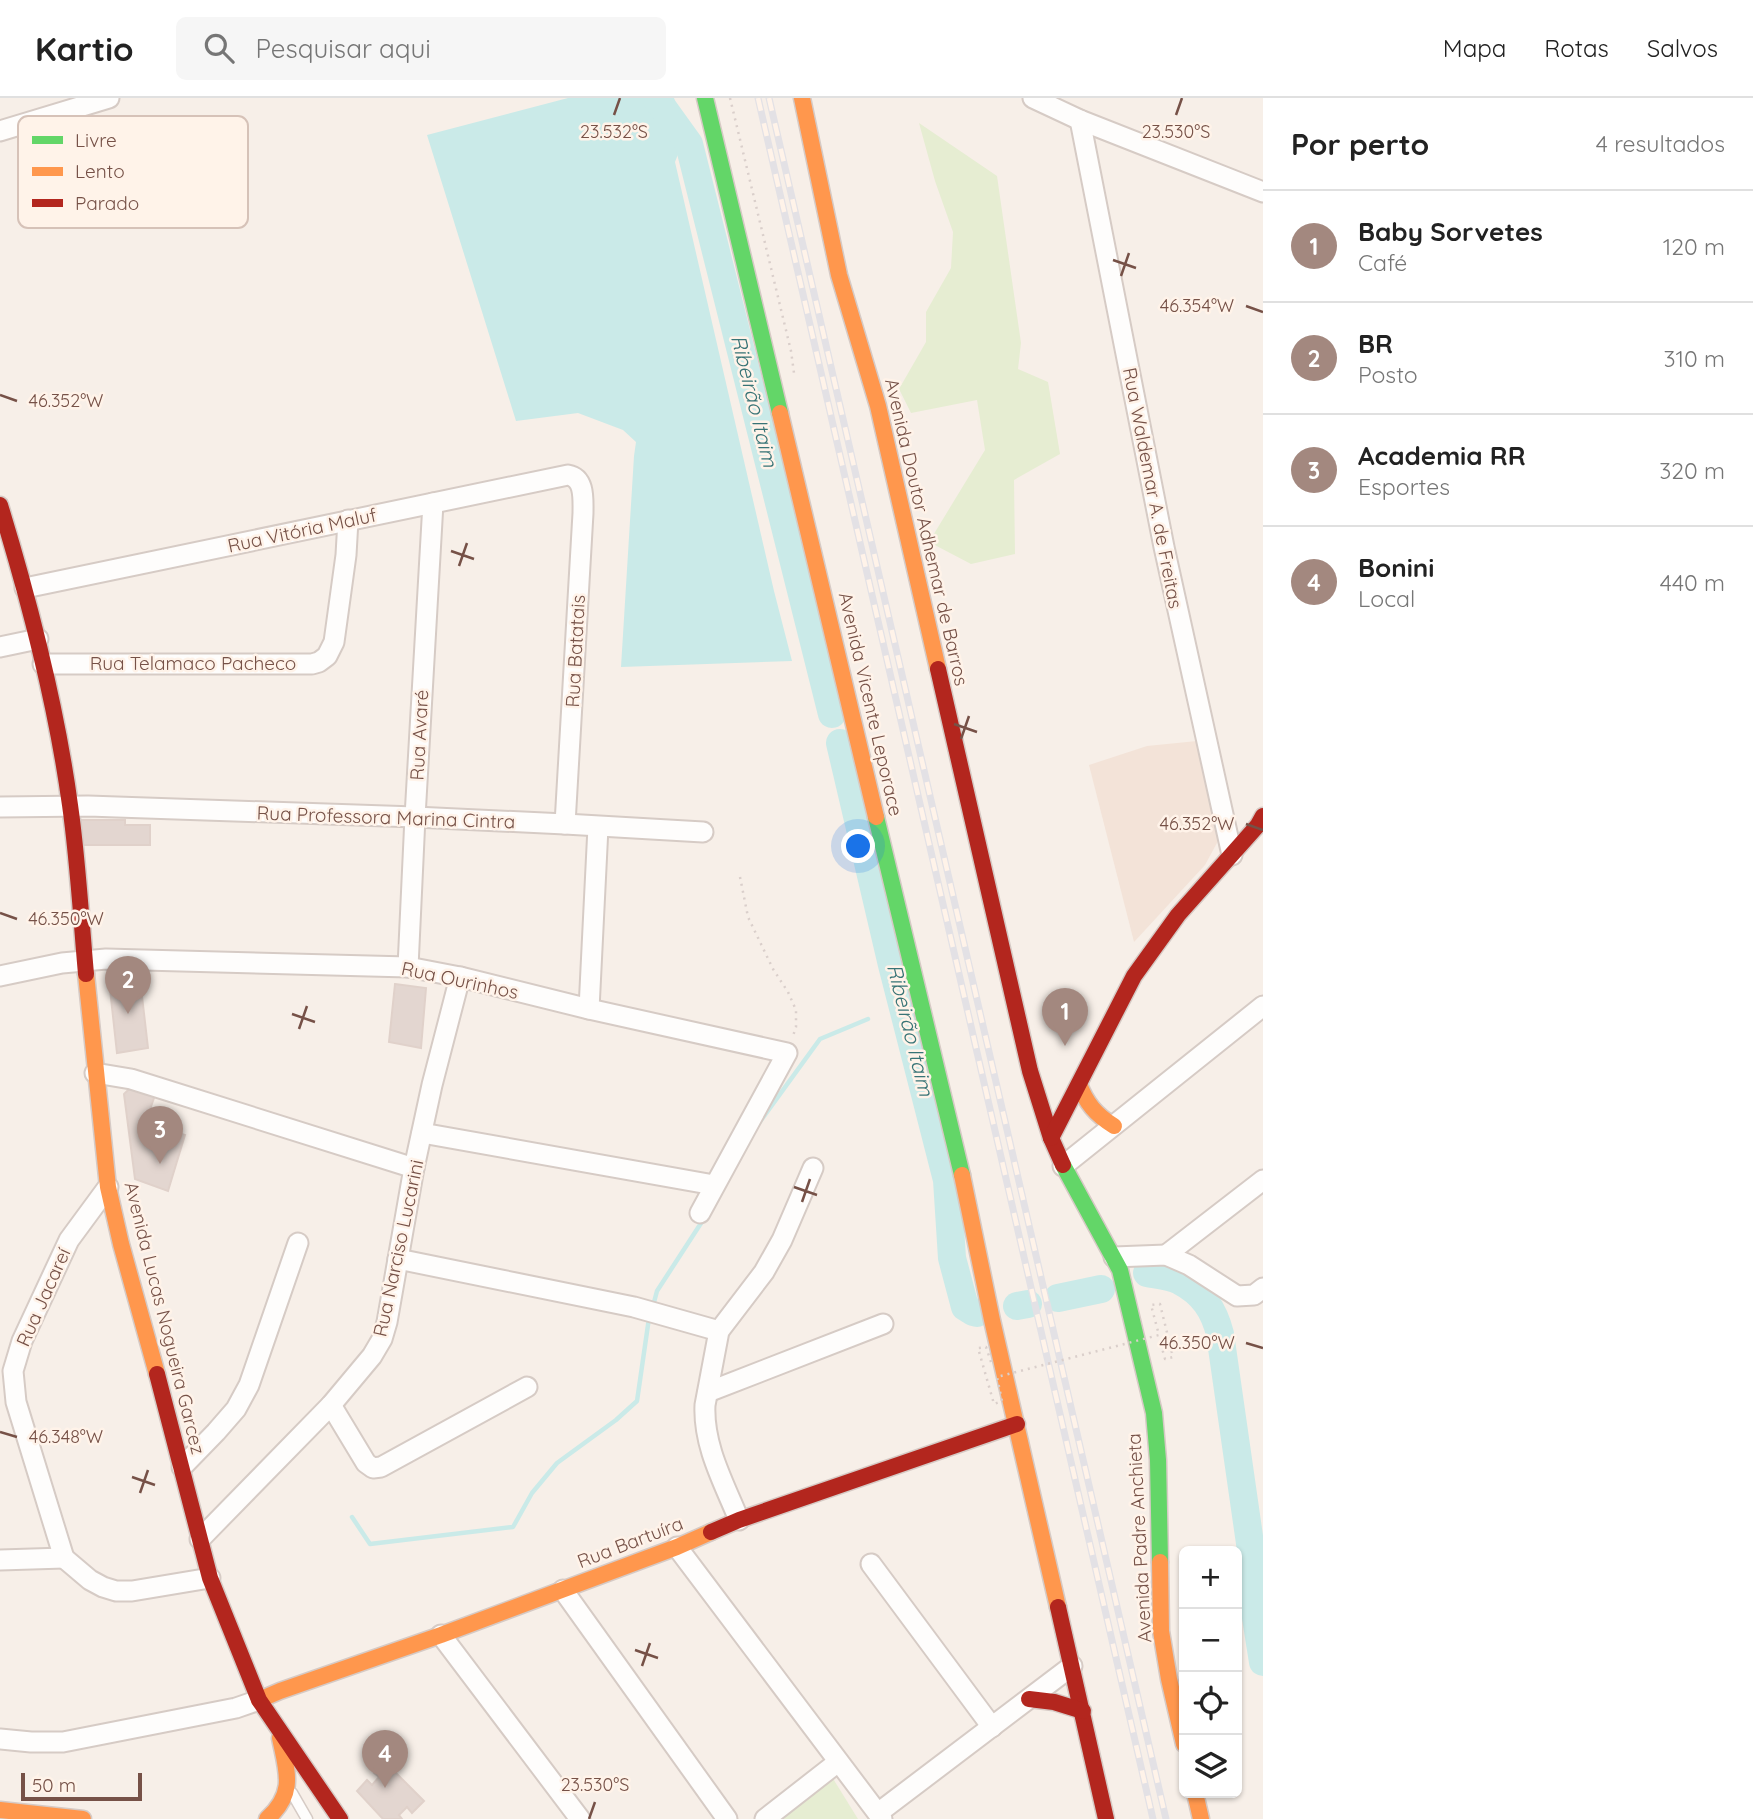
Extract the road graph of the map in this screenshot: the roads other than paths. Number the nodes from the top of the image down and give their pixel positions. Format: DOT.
graph roads {
  1 [pos="108,98"];
  2 [pos="705,98"];
  3 [pos="802,98"];
  4 [pos="1033,98"];
  5 [pos="49,116"];
  6 [pos="1080,120"];
  7 [pos="18,126"];
  8 [pos="0,131"];
  9 [pos="1263,192"];
  10 [pos="578,479"];
  11 [pos="433,503"];
  12 [pos="0,505"];
  13 [pos="348,520"];
  14 [pos="25,588"];
  15 [pos="38,639"];
  16 [pos="0,647"];
  17 [pos="43,664"];
  18 [pos="70,805"];
  19 [pos="0,807"];
  20 [pos="1263,816"];
  21 [pos="415,817"];
  22 [pos="565,824"];
  23 [pos="598,827"];
  24 [pos="703,832"];
  25 [pos="1232,855"];
  26 [pos="85,960"];
  27 [pos="408,967"];
  28 [pos="0,976"];
  29 [pos="460,977"];
  30 [pos="1263,1006"];
  31 [pos="589,1009"];
  32 [pos="95,1073"];
  33 [pos="1079,1084"];
  34 [pos="1114,1126"];
  35 [pos="422,1133"];
  36 [pos="1052,1138"];
  37 [pos="1063,1166"];
  38 [pos="414,1168"];
  39 [pos="813,1168"];
  40 [pos="1263,1180"];
  41 [pos="714,1185"];
  42 [pos="108,1187"];
  43 [pos="700,1213"];
  44 [pos="298,1243"];
  45 [pos="1166,1255"];
  46 [pos="398,1259"];
  47 [pos="1117,1264"];
  48 [pos="1263,1288"];
  49 [pos="883,1324"];
  50 [pos="719,1331"];
  51 [pos="527,1387"];
  52 [pos="708,1392"];
  53 [pos="8,1403"];
  54 [pos="331,1405"];
  55 [pos="1017,1424"];
  56 [pos="181,1467"];
  57 [pos="739,1520"];
  58 [pos="200,1539"];
  59 [pos="677,1547"];
  60 [pos="64,1558"];
  61 [pos="0,1560"];
  62 [pos="871,1564"];
  63 [pos="210,1578"];
  64 [pos="563,1590"];
  65 [pos="441,1635"];
  66 [pos="1072,1666"];
  67 [pos="1029,1699"];
  68 [pos="259,1700"];
  69 [pos="1083,1711"];
  70 [pos="992,1727"];
  71 [pos="278,1729"];
  72 [pos="1182,1735"];
  73 [pos="0,1738"];
  74 [pos="838,1762"];
  75 [pos="289,1786"];
  76 [pos="1196,1798"];
  77 [pos="0,1810"];
  78 [pos="880,1816"];
  79 [pos="43,1817"];
  80 [pos="83,1819"];
  81 [pos="267,1819"];
  82 [pos="307,1819"];
  83 [pos="340,1819"];
  84 [pos="580,1819"];
  85 [pos="727,1819"];
  86 [pos="765,1819"];
  87 [pos="1106,1819"];
  88 [pos="1201,1819"];
  1 -- 5 [label="street"];
  2 -- 55 [label="main road, Avenida Vicente Leporace"];
  3 -- 36 [label="main road, Avenida Doutor Adhemar de Barros"];
  4 -- 6 [label="street"];
  6 -- 9 [label="street"];
  6 -- 25 [label="street, Rua Waldemar A. de Freitas"];
  7 -- 8 [label="street"];
  10 -- 11 [label="street, Rua Vitória Maluf"];
  10 -- 22 [label="street, Rua Batatais"];
  11 -- 13 [label="street, Rua Vitória Maluf"];
  11 -- 21 [label="street, Rua Avaré"];
  12 -- 14 [label="main road, Avenida Lucas Nogueira Garcez"];
  13 -- 14 [label="street, Rua Vitória Maluf"];
  13 -- 17 [label="street, Rua Telamaco Pacheco"];
  14 -- 15 [label="main road, Avenida Lucas Nogueira Garcez"];
  15 -- 16 [label="street"];
  15 -- 17 [label="main road, Avenida Lucas Nogueira Garcez"];
  17 -- 18 [label="main road, Avenida Lucas Nogueira Garcez"];
  18 -- 19 [label="street, Rua Professora Marina Cintra"];
  18 -- 21 [label="street, Rua Professora Marina Cintra"];
  18 -- 26 [label="main road, Avenida Lucas Nogueira Garcez"];
  20 -- 25 [label="main road"];
  21 -- 22 [label="street, Rua Professora Marina Cintra"];
  21 -- 27 [label="street, Rua Avaré"];
  22 -- 23 [label="street, Rua Professora Marina Cintra"];
  23 -- 24 [label="street, Rua Professora Marina Cintra"];
  23 -- 31 [label="street"];
  25 -- 33 [label="main road"];
  26 -- 27 [label="street, Rua Ourinhos"];
  26 -- 28 [label="street, Rua Ourinhos"];
  26 -- 32 [label="main road, Avenida Lucas Nogueira Garcez"];
  27 -- 29 [label="street, Rua Ourinhos"];
  29 -- 31 [label="street, Rua Ourinhos"];
  29 -- 35 [label="street, Rua Narciso Lucarini"];
  30 -- 34 [label="street"];
  31 -- 41 [label="street, Rua Ourinhos"];
  32 -- 38 [label="street"];
  32 -- 42 [label="main road, Avenida Lucas Nogueira Garcez"];
  33 -- 34 [label="main road"];
  33 -- 36 [label="main road"];
  34 -- 37 [label="street"];
  35 -- 38 [label="street, Rua Narciso Lucarini"];
  35 -- 41 [label="street"];
  36 -- 37 [label="main road, Avenida Padre Anchieta"];
  37 -- 47 [label="main road, Avenida Padre Anchieta"];
  38 -- 46 [label="street, Rua Narciso Lucarini"];
  39 -- 50 [label="street"];
  40 -- 45 [label="street"];
  41 -- 43 [label="street"];
  42 -- 53 [label="street, Rua Jacareí"];
  42 -- 56 [label="main road, Avenida Lucas Nogueira Garcez"];
  44 -- 56 [label="street"];
  45 -- 47 [label="street"];
  45 -- 48 [label="street"];
  46 -- 50 [label="street"];
  46 -- 54 [label="street, Rua Narciso Lucarini"];
  47 -- 72 [label="main road, Avenida Padre Anchieta"];
  49 -- 52 [label="street"];
  50 -- 52 [label="street"];
  51 -- 54 [label="street"];
  52 -- 57 [label="street"];
  53 -- 60 [label="street, Rua Jacareí"];
  54 -- 58 [label="street, Rua Narciso Lucarini"];
  55 -- 57 [label="main road, Rua Bartuíra"];
  55 -- 66 [label="main road, Avenida Vicente Leporace"];
  56 -- 58 [label="main road, Avenida Lucas Nogueira Garcez"];
  57 -- 59 [label="main road, Rua Bartuíra"];
  58 -- 63 [label="main road, Avenida Lucas Nogueira Garcez"];
  59 -- 64 [label="main road, Rua Bartuíra"];
  59 -- 74 [label="street"];
  60 -- 61 [label="street"];
  60 -- 63 [label="street"];
  62 -- 70 [label="street"];
  63 -- 68 [label="main road, Avenida Lucas Nogueira Garcez"];
  64 -- 65 [label="main road, Rua Bartuíra"];
  64 -- 85 [label="street"];
  65 -- 68 [label="main road, Rua Bartuíra"];
  65 -- 84 [label="street"];
  66 -- 67 [label="street"];
  66 -- 69 [label="main road, Avenida Vicente Leporace"];
  67 -- 69 [label="main road"];
  67 -- 70 [label="street"];
  68 -- 71 [label="main road, Avenida Lucas Nogueira Garcez"];
  68 -- 73 [label="street"];
  69 -- 87 [label="main road, Avenida Vicente Leporace"];
  70 -- 78 [label="street"];
  71 -- 75 [label="main road"];
  71 -- 83 [label="main road, Avenida Lucas Nogueira Garcez"];
  74 -- 78 [label="street"];
  74 -- 86 [label="street"];
  75 -- 81 [label="main road"];
  75 -- 82 [label="lane"];
  76 -- 88 [label="main road"];
  77 -- 79 [label="main road"];
  79 -- 80 [label="main road"];
}
